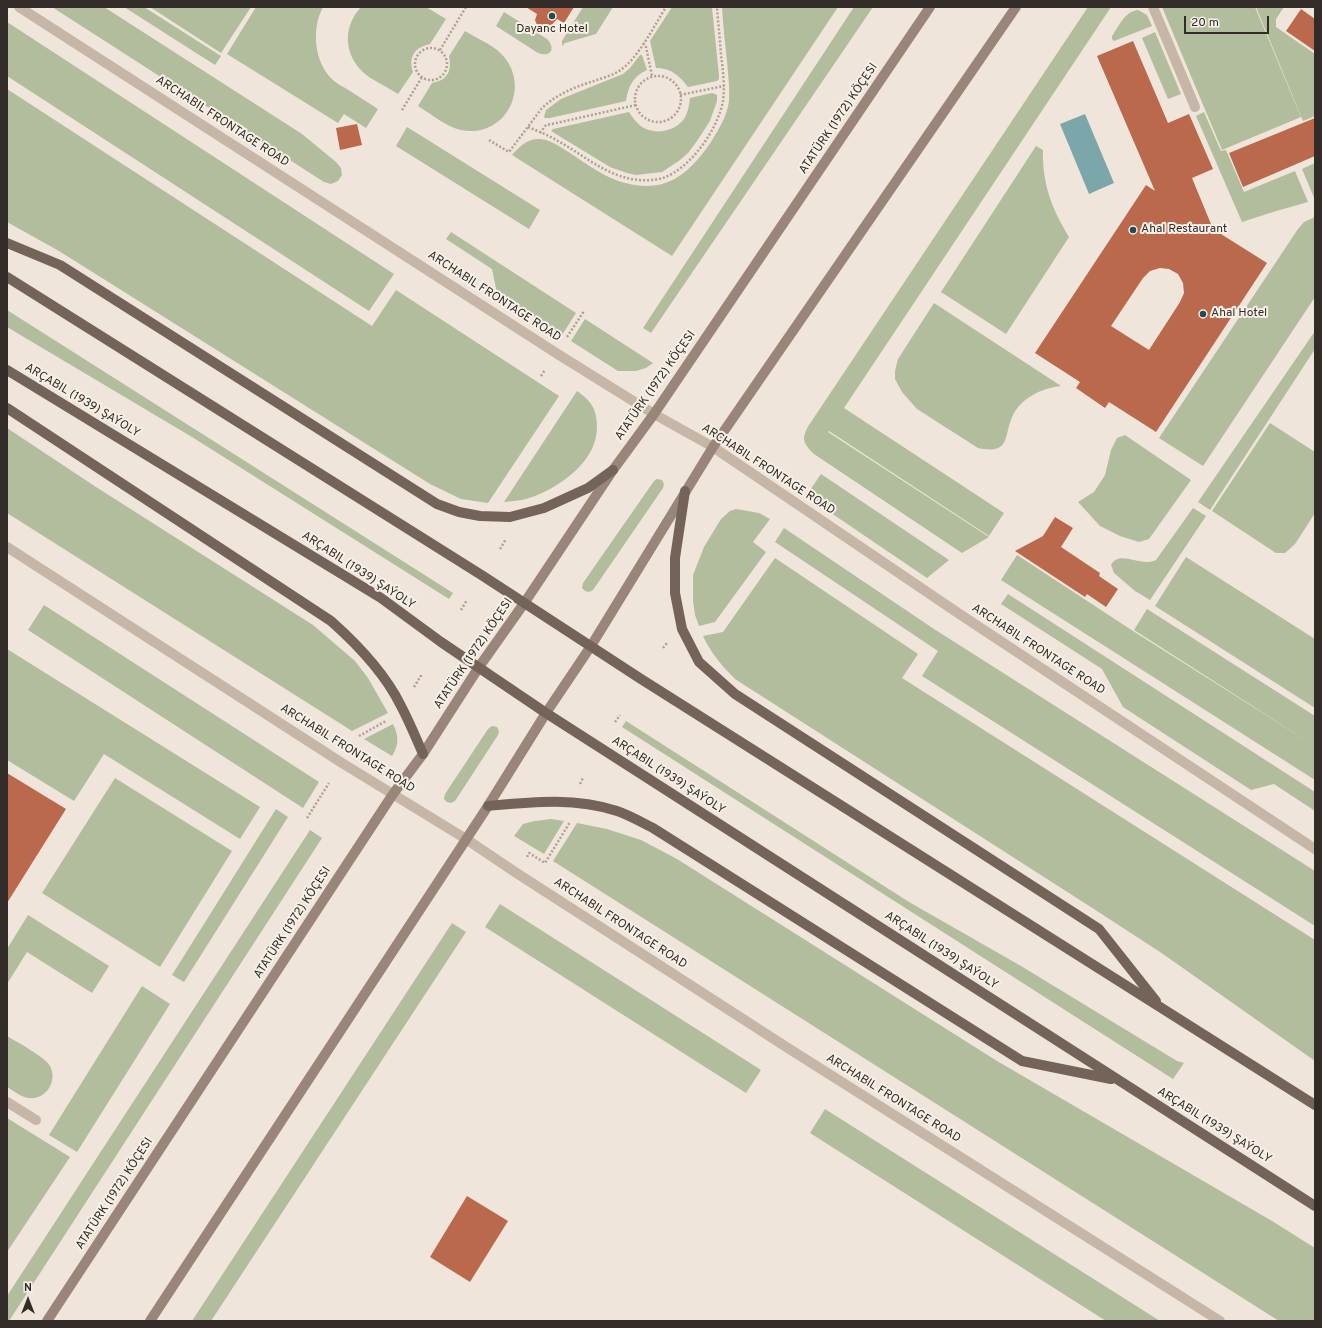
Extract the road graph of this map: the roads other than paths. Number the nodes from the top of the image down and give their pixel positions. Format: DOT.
graph roads {
  1 [pos="19,7"];
  2 [pos="930,7"];
  3 [pos="1016,7"];
  4 [pos="1153,7"];
  5 [pos="1195,107"];
  6 [pos="7,243"];
  7 [pos="7,277"];
  8 [pos="7,370"];
  9 [pos="7,408"];
  10 [pos="654,414"];
  11 [pos="713,447"];
  12 [pos="614,470"];
  13 [pos="685,491"];
  14 [pos="7,547"];
  15 [pos="525,602"];
  16 [pos="591,646"];
  17 [pos="479,667"];
  18 [pos="546,713"];
  19 [pos="423,754"];
  20 [pos="393,794"];
  21 [pos="488,806"];
  22 [pos="466,839"];
  23 [pos="1315,849"];
  24 [pos="1161,1008"];
  25 [pos="1117,1080"];
  26 [pos="7,1102"];
  27 [pos="1315,1105"];
  28 [pos="36,1120"];
  29 [pos="1315,1206"];
  30 [pos="47,1321"];
  31 [pos="150,1321"];
  32 [pos="1220,1321"];
  1 -- 10 [label="street, ARCHABIL FRONTAGE ROAD"];
  2 -- 10 [label="main road, ATATÜRK (1972) KÖÇESI"];
  3 -- 11 [label="main road"];
  4 -- 5 [label="street"];
  6 -- 12 [label="main road"];
  7 -- 15 [label="main road"];
  8 -- 17 [label="main road, ARÇABIL (1939) ŞAÝOLY"];
  9 -- 19 [label="main road"];
  10 -- 11 [label="street, ARCHABIL FRONTAGE ROAD"];
  10 -- 12 [label="main road, ATATÜRK (1972) KÖÇESI"];
  11 -- 13 [label="main road"];
  11 -- 23 [label="street, ARCHABIL FRONTAGE ROAD"];
  12 -- 15 [label="main road, ATATÜRK (1972) KÖÇESI"];
  13 -- 16 [label="main road"];
  13 -- 24 [label="main road"];
  14 -- 20 [label="street, ARCHABIL FRONTAGE ROAD"];
  15 -- 16 [label="main road"];
  15 -- 17 [label="main road, ATATÜRK (1972) KÖÇESI"];
  16 -- 18 [label="main road"];
  16 -- 24 [label="main road"];
  17 -- 18 [label="main road, ARÇABIL (1939) ŞAÝOLY"];
  17 -- 19 [label="main road, ATATÜRK (1972) KÖÇESI"];
  18 -- 21 [label="main road"];
  18 -- 25 [label="main road, ARÇABIL (1939) ŞAÝOLY"];
  19 -- 20 [label="main road, ATATÜRK (1972) KÖÇESI"];
  20 -- 22 [label="street, ARCHABIL FRONTAGE ROAD"];
  20 -- 30 [label="main road, ATATÜRK (1972) KÖÇESI"];
  21 -- 22 [label="main road"];
  21 -- 25 [label="main road"];
  22 -- 31 [label="main road"];
  22 -- 32 [label="street, ARCHABIL FRONTAGE ROAD"];
  24 -- 27 [label="main road"];
  25 -- 29 [label="main road, ARÇABIL (1939) ŞAÝOLY"];
  26 -- 28 [label="street"];
}
